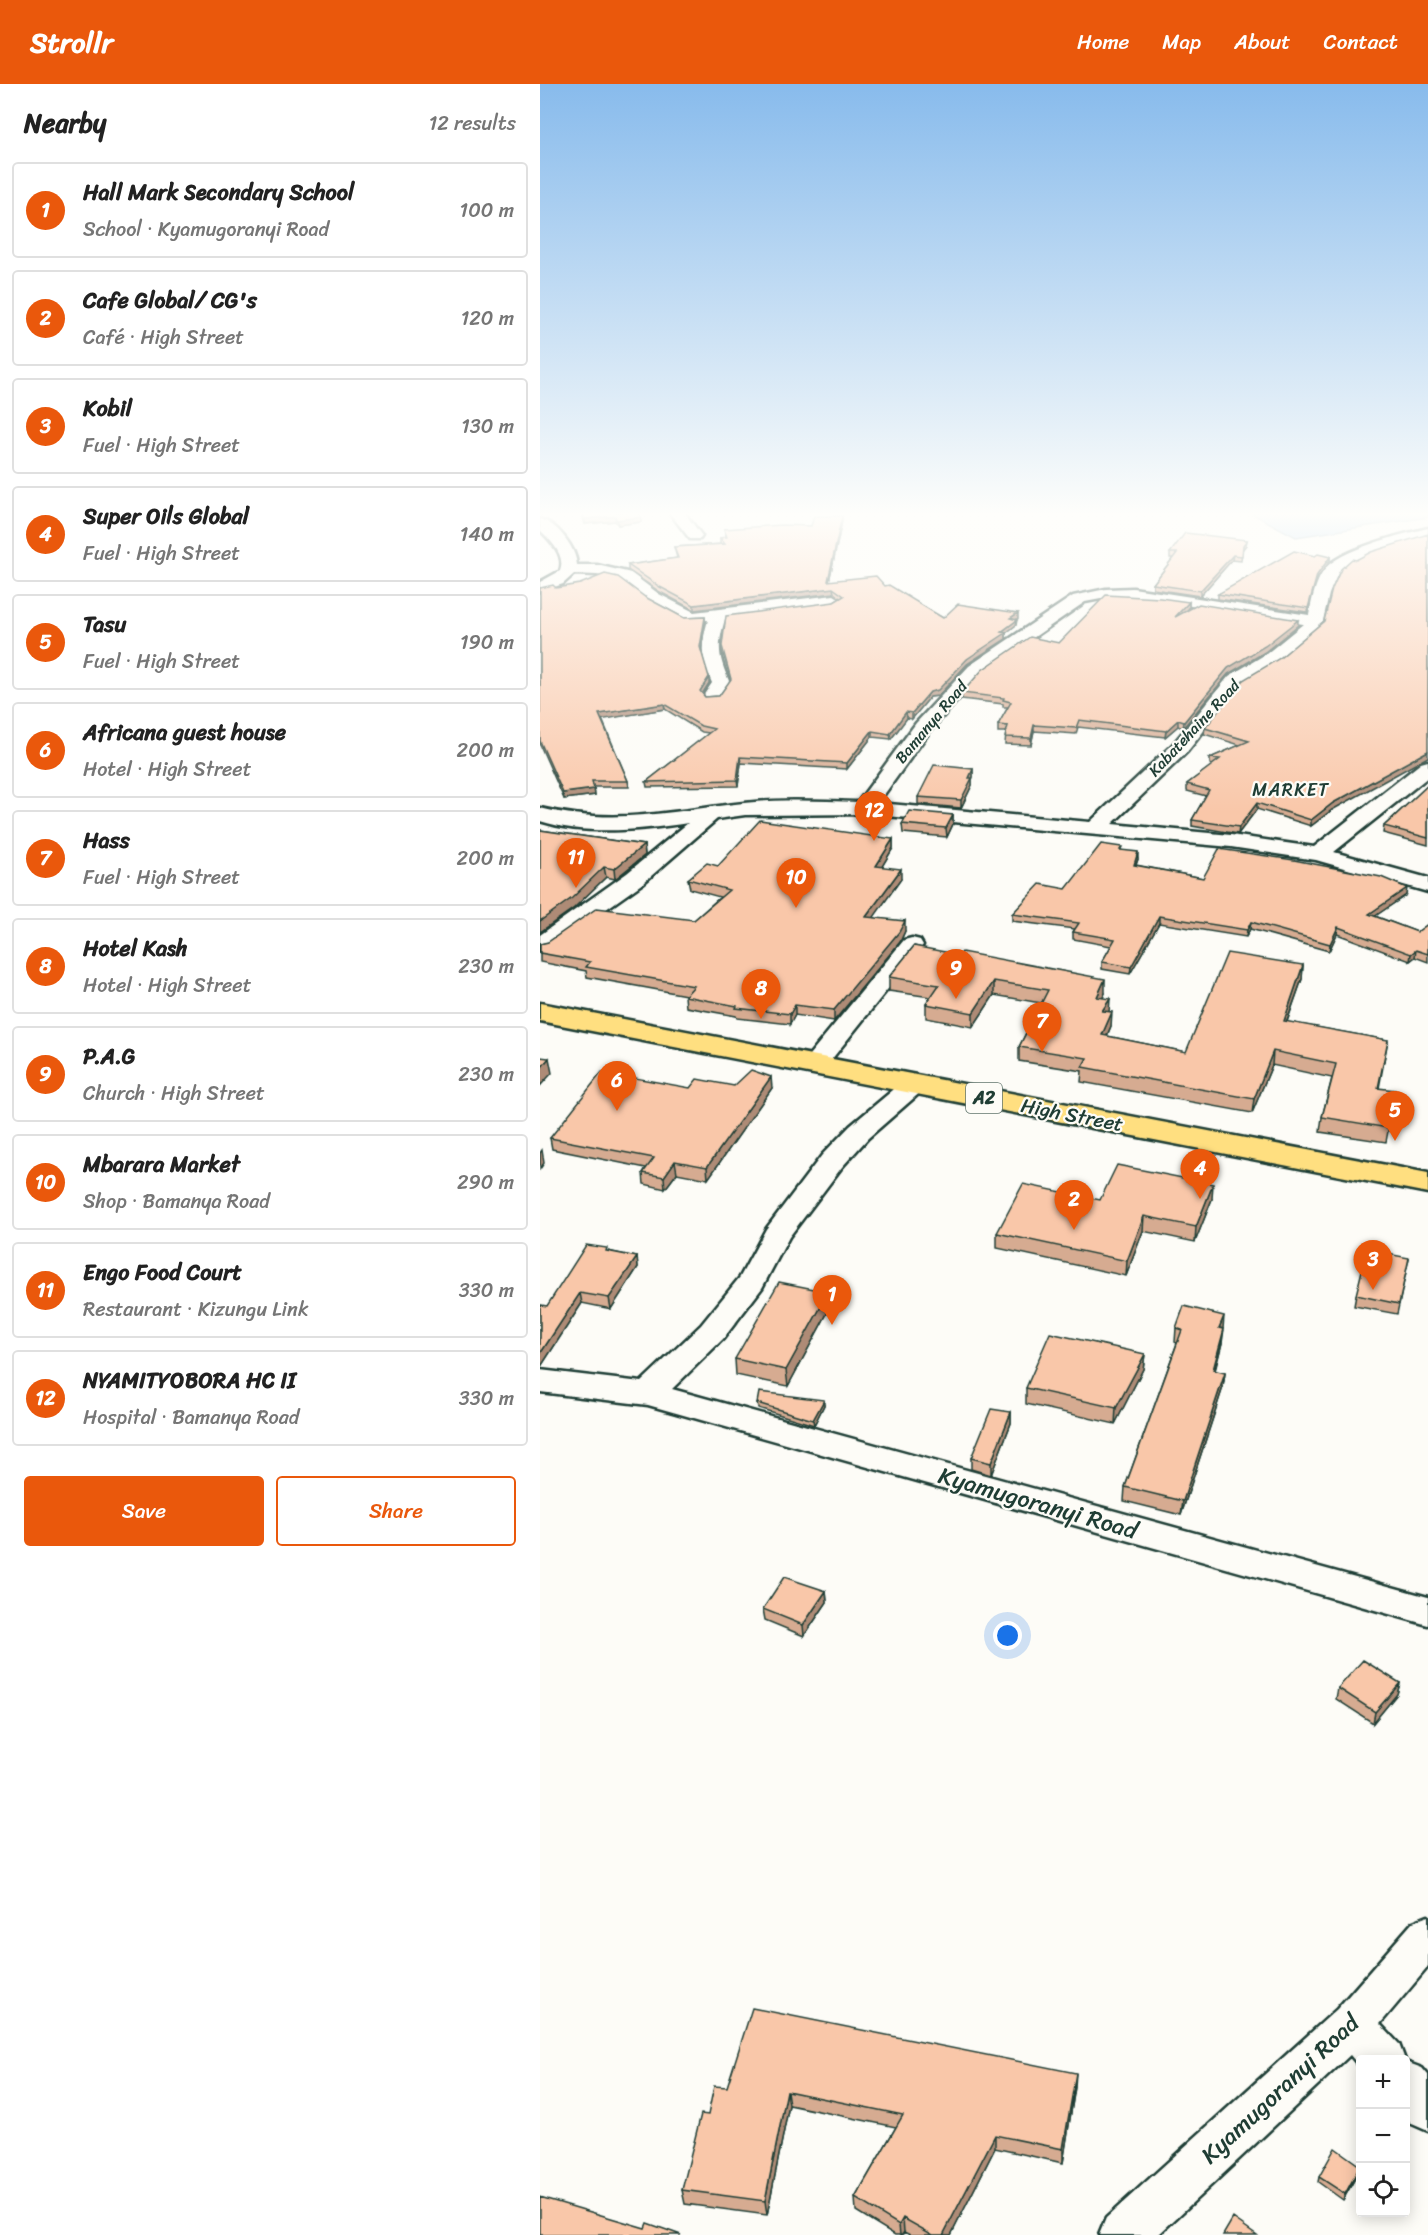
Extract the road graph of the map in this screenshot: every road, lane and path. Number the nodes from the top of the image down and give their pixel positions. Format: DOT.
graph roads {
  1 [pos="683,612"];
  2 [pos="738,612"];
  3 [pos="1059,612"];
  4 [pos="1266,612"];
  5 [pos="1318,612"];
  6 [pos="718,615"];
  7 [pos="1316,621"];
  8 [pos="712,696"];
  9 [pos="1428,767"];
  10 [pos="864,808"];
  11 [pos="540,814"];
  12 [pos="710,815"];
  13 [pos="1095,829"];
  14 [pos="1318,854"];
  15 [pos="1428,885"];
  16 [pos="540,945"];
  17 [pos="912,945"];
  18 [pos="540,1012"];
  19 [pos="814,1065"];
  20 [pos="914,1085"];
  21 [pos="1428,1183"];
  22 [pos="540,1382"];
  23 [pos="648,1394"];
  24 [pos="1428,1611"];
  25 [pos="1428,1936"];
  26 [pos="1352,2025"];
  27 [pos="1379,2055"];
  28 [pos="1410,2088"];
  29 [pos="1428,2108"];
  30 [pos="1123,2235"];
  1 -- 6 [label="street"];
  2 -- 6 [label="street"];
  3 -- 10 [label="street, Bamanya Road"];
  4 -- 7 [label="street, Bamanya Road"];
  5 -- 7 [label="street"];
  6 -- 8 [label="street"];
  7 -- 13 [label="street, Kabatehaine Road"];
  9 -- 14 [label="street"];
  10 -- 12 [label="street"];
  10 -- 13 [label="street"];
  11 -- 12 [label="street"];
  12 -- 16 [label="street"];
  13 -- 14 [label="street"];
  14 -- 15 [label="street"];
  17 -- 19 [label="street"];
  18 -- 19 [label="main road, High Street / A2"];
  19 -- 20 [label="main road, High Street / A2"];
  20 -- 21 [label="main road, High Street / A2"];
  20 -- 23 [label="street"];
  22 -- 23 [label="street, Kyamugoranyi Road"];
  23 -- 24 [label="street, Kyamugoranyi Road"];
  25 -- 26 [label="street, Kyamugoranyi Road"];
  26 -- 27 [label="street"];
  26 -- 30 [label="street, Kyamugoranyi Road"];
  28 -- 29 [label="street"];
}
